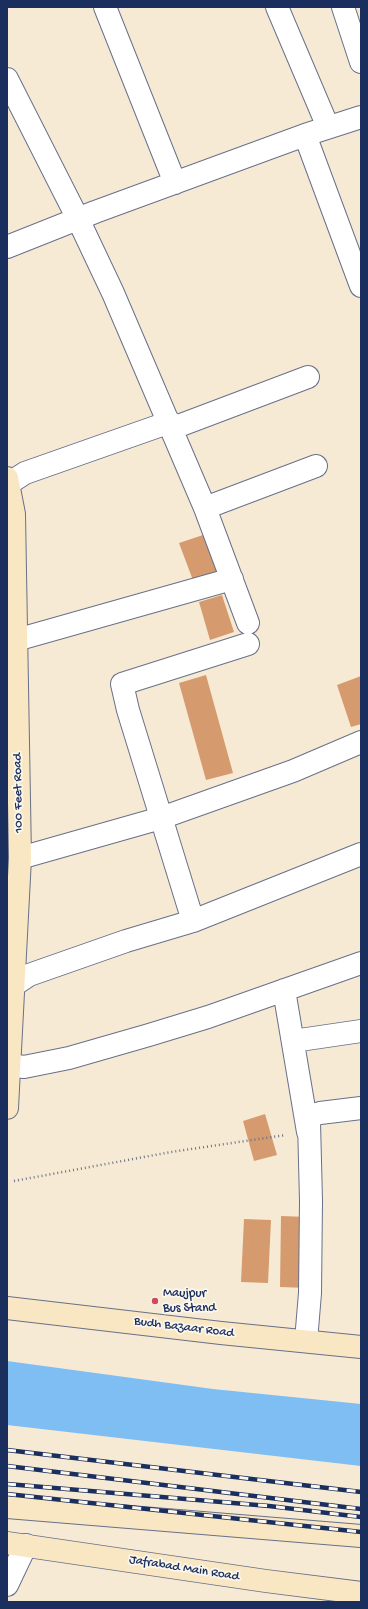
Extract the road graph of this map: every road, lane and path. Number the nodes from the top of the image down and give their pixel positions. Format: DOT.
graph roads {
  1 [pos="105,7"];
  2 [pos="277,7"];
  3 [pos="343,7"];
  4 [pos="361,62"];
  5 [pos="7,79"];
  6 [pos="361,117"];
  7 [pos="328,127"];
  8 [pos="304,135"];
  9 [pos="175,182"];
  10 [pos="78,219"];
  11 [pos="7,247"];
  12 [pos="361,286"];
  13 [pos="308,377"];
  14 [pos="171,425"];
  15 [pos="316,466"];
  16 [pos="8,481"];
  17 [pos="205,508"];
  18 [pos="232,579"];
  19 [pos="16,640"];
  20 [pos="361,742"];
  21 [pos="161,818"];
  22 [pos="361,854"];
  23 [pos="20,858"];
  24 [pos="193,921"];
  25 [pos="361,963"];
  26 [pos="14,985"];
  27 [pos="284,990"];
  28 [pos="361,1031"];
  29 [pos="293,1041"];
  30 [pos="9,1065"];
  31 [pos="7,1108"];
  32 [pos="361,1108"];
  33 [pos="308,1132"];
  34 [pos="14,1181"];
  35 [pos="7,1308"];
  36 [pos="306,1341"];
  37 [pos="361,1346"];
  38 [pos="7,1506"];
  39 [pos="361,1536"];
  40 [pos="17,1544"];
  41 [pos="7,1584"];
  42 [pos="361,1593"];
  1 -- 9 [label="street"];
  2 -- 7 [label="street"];
  3 -- 4 [label="street"];
  5 -- 10 [label="street"];
  6 -- 7 [label="street"];
  7 -- 8 [label="street"];
  8 -- 9 [label="street"];
  8 -- 12 [label="street"];
  9 -- 10 [label="street"];
  10 -- 11 [label="street"];
  10 -- 14 [label="street"];
  13 -- 14 [label="street"];
  14 -- 16 [label="street"];
  14 -- 17 [label="street"];
  15 -- 17 [label="street"];
  16 -- 19 [label="main road, 100 Feet Road"];
  17 -- 18 [label="street"];
  18 -- 19 [label="street"];
  18 -- 21 [label="street"];
  19 -- 23 [label="main road, 100 Feet Road"];
  20 -- 21 [label="street"];
  21 -- 23 [label="street"];
  21 -- 24 [label="street"];
  22 -- 24 [label="street"];
  23 -- 26 [label="main road, 100 Feet Road"];
  24 -- 26 [label="street"];
  25 -- 27 [label="street"];
  26 -- 30 [label="main road, 100 Feet Road"];
  27 -- 29 [label="street"];
  27 -- 30 [label="street"];
  28 -- 29 [label="street"];
  29 -- 33 [label="street"];
  30 -- 31 [label="main road, 100 Feet Road"];
  32 -- 33 [label="street"];
  33 -- 34 [label="path"];
  33 -- 36 [label="street"];
  35 -- 36 [label="main road, Budh Bazaar Road"];
  36 -- 37 [label="main road, Budh Bazaar Road"];
  38 -- 39 [label="main road"];
  40 -- 41 [label="street"];
  40 -- 42 [label="main road, Jafrabad Main Road"];
}
